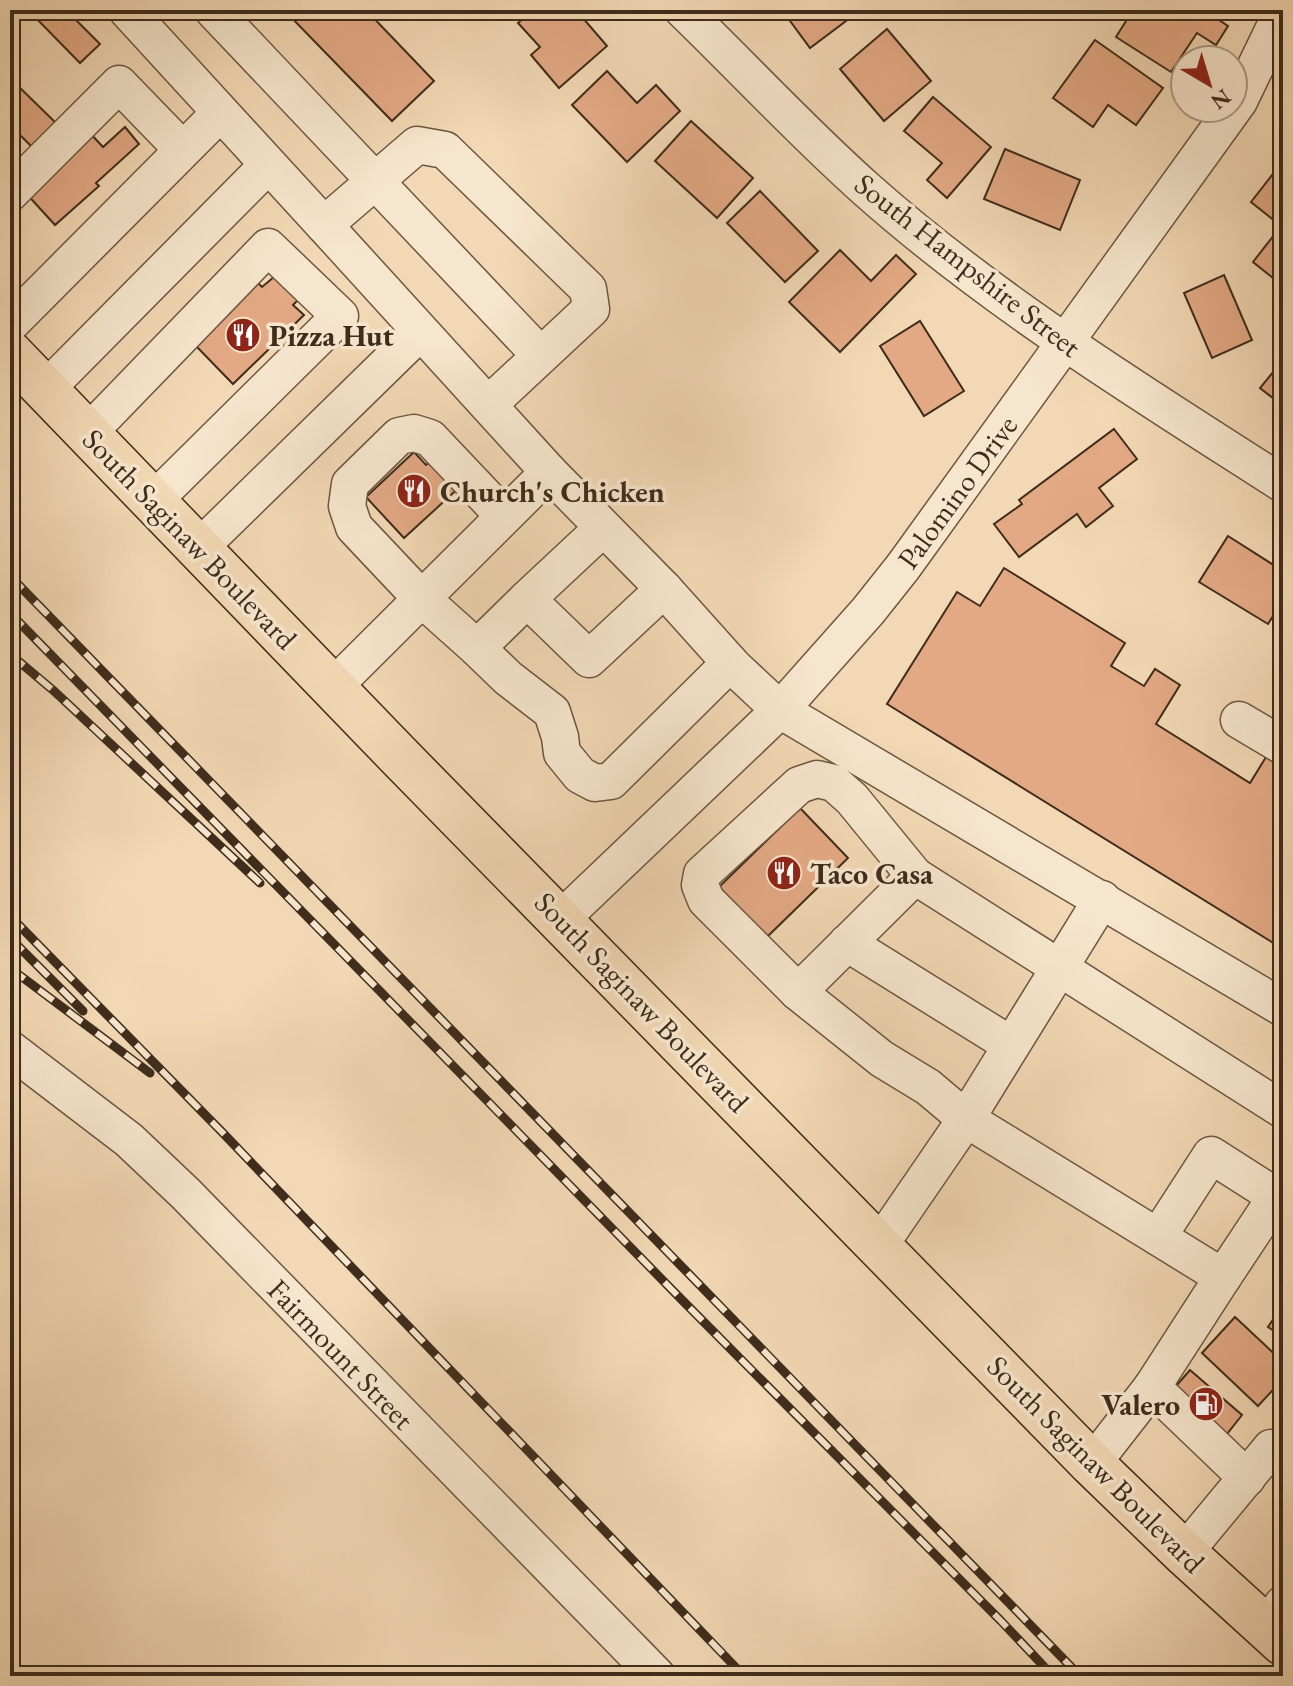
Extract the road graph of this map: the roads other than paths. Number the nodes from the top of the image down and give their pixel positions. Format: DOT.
graph roads {
  1 [pos="127,10"];
  2 [pos="213,10"];
  3 [pos="683,10"];
  4 [pos="1283,10"];
  5 [pos="219,114"];
  6 [pos="182,149"];
  7 [pos="267,166"];
  8 [pos="374,182"];
  9 [pos="10,193"];
  10 [pos="324,225"];
  11 [pos="10,324"];
  12 [pos="420,332"];
  13 [pos="1064,343"];
  14 [pos="10,353"];
  15 [pos="540,355"];
  16 [pos="46,389"];
  17 [pos="489,404"];
  18 [pos="88,433"];
  19 [pos="549,472"];
  20 [pos="1283,484"];
  21 [pos="153,501"];
  22 [pos="504,516"];
  23 [pos="603,528"];
  24 [pos="199,548"];
  25 [pos="664,589"];
  26 [pos="421,598"];
  27 [pos="527,599"];
  28 [pos="477,648"];
  29 [pos="730,663"];
  30 [pos="333,687"];
  31 [pos="780,710"];
  32 [pos="1239,720"];
  33 [pos="1283,746"];
  34 [pos="915,876"];
  35 [pos="1102,899"];
  36 [pos="561,919"];
  37 [pos="847,943"];
  38 [pos="1060,967"];
  39 [pos="798,992"];
  40 [pos="1283,1008"];
  41 [pos="1011,1045"];
  42 [pos="10,1049"];
  43 [pos="1283,1110"];
  44 [pos="966,1119"];
  45 [pos="1280,1199"];
  46 [pos="1158,1237"];
  47 [pos="879,1246"];
  48 [pos="1223,1277"];
  49 [pos="1152,1387"];
  50 [pos="1283,1457"];
  51 [pos="1092,1464"];
  52 [pos="1247,1478"];
  53 [pos="1184,1553"];
  54 [pos="1277,1625"];
  55 [pos="657,1676"];
  1 -- 5 [label="street"];
  2 -- 8 [label="street"];
  3 -- 13 [label="street, South Hampshire Street"];
  4 -- 13 [label="street, Palomino Drive"];
  5 -- 6 [label="street"];
  5 -- 7 [label="street"];
  6 -- 9 [label="street"];
  6 -- 11 [label="street"];
  7 -- 10 [label="street"];
  7 -- 16 [label="street"];
  8 -- 10 [label="street"];
  8 -- 15 [label="street"];
  8 -- 15 [label="street"];
  10 -- 12 [label="street"];
  12 -- 17 [label="street"];
  12 -- 24 [label="street"];
  13 -- 20 [label="street, South Hampshire Street"];
  13 -- 31 [label="street, Palomino Drive"];
  14 -- 16 [label="main road, South Saginaw Boulevard"];
  15 -- 17 [label="street"];
  16 -- 18 [label="main road, South Saginaw Boulevard"];
  17 -- 19 [label="street"];
  18 -- 21 [label="main road, South Saginaw Boulevard"];
  18 -- 21 [label="street"];
  19 -- 22 [label="street"];
  19 -- 23 [label="street"];
  21 -- 24 [label="main road, South Saginaw Boulevard"];
  22 -- 26 [label="street"];
  22 -- 26 [label="street"];
  23 -- 25 [label="street"];
  23 -- 27 [label="street"];
  24 -- 30 [label="main road, South Saginaw Boulevard"];
  25 -- 27 [label="street"];
  25 -- 29 [label="street"];
  26 -- 28 [label="street"];
  26 -- 30 [label="street"];
  27 -- 28 [label="street"];
  28 -- 29 [label="street"];
  29 -- 31 [label="street"];
  30 -- 36 [label="main road, South Saginaw Boulevard"];
  31 -- 35 [label="street"];
  31 -- 36 [label="street, Palomino Drive"];
  32 -- 33 [label="street"];
  34 -- 37 [label="street"];
  34 -- 38 [label="street"];
  34 -- 39 [label="street"];
  35 -- 38 [label="street"];
  35 -- 40 [label="street"];
  36 -- 47 [label="main road, South Saginaw Boulevard"];
  37 -- 39 [label="street"];
  37 -- 41 [label="street"];
  38 -- 41 [label="street"];
  38 -- 43 [label="street"];
  39 -- 44 [label="street"];
  41 -- 44 [label="street"];
  42 -- 55 [label="street, Fairmount Street"];
  44 -- 46 [label="street"];
  44 -- 47 [label="street"];
  45 -- 46 [label="street"];
  45 -- 48 [label="street"];
  46 -- 48 [label="street"];
  47 -- 51 [label="main road, South Saginaw Boulevard"];
  48 -- 49 [label="street"];
  49 -- 51 [label="street"];
  49 -- 52 [label="street"];
  50 -- 52 [label="street"];
  51 -- 53 [label="main road, South Saginaw Boulevard"];
  52 -- 53 [label="street"];
  53 -- 54 [label="main road, South Saginaw Boulevard"];
}
